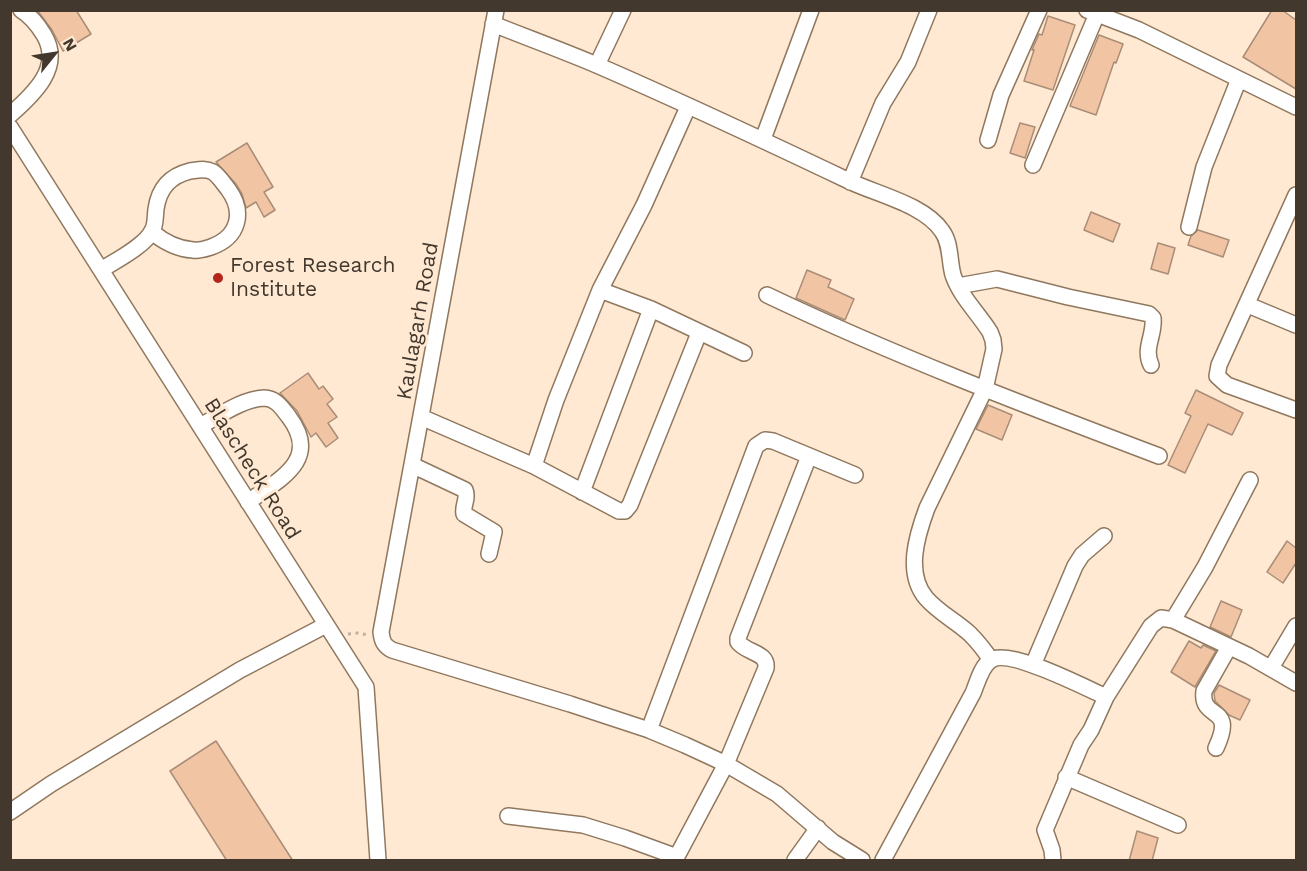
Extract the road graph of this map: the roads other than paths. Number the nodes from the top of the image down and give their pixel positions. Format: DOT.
graph roads {
  1 [pos="21,10"];
  2 [pos="623,10"];
  3 [pos="811,10"];
  4 [pos="929,10"];
  5 [pos="1039,10"];
  6 [pos="1092,12"];
  7 [pos="494,17"];
  8 [pos="597,65"];
  9 [pos="1239,79"];
  10 [pos="688,107"];
  11 [pos="1296,107"];
  12 [pos="10,115"];
  13 [pos="10,127"];
  14 [pos="763,139"];
  15 [pos="987,140"];
  16 [pos="1033,165"];
  17 [pos="850,182"];
  18 [pos="1296,195"];
  19 [pos="1189,227"];
  20 [pos="152,232"];
  21 [pos="101,270"];
  22 [pos="958,286"];
  23 [pos="600,290"];
  24 [pos="767,295"];
  25 [pos="1248,305"];
  26 [pos="651,309"];
  27 [pos="1296,325"];
  28 [pos="699,333"];
  29 [pos="744,353"];
  30 [pos="1151,365"];
  31 [pos="984,389"];
  32 [pos="1296,410"];
  33 [pos="421,417"];
  34 [pos="200,426"];
  35 [pos="809,456"];
  36 [pos="1159,456"];
  37 [pos="412,465"];
  38 [pos="534,466"];
  39 [pos="855,475"];
  40 [pos="1250,480"];
  41 [pos="582,492"];
  42 [pos="248,502"];
  43 [pos="1104,536"];
  44 [pos="489,554"];
  45 [pos="1173,620"];
  46 [pos="1296,626"];
  47 [pos="329,630"];
  48 [pos="1229,647"];
  49 [pos="991,660"];
  50 [pos="1033,665"];
  51 [pos="1271,668"];
  52 [pos="1296,683"];
  53 [pos="1106,697"];
  54 [pos="649,730"];
  55 [pos="1216,748"];
  56 [pos="726,764"];
  57 [pos="1066,777"];
  58 [pos="10,812"];
  59 [pos="508,816"];
  60 [pos="1178,825"];
  61 [pos="818,828"];
  62 [pos="676,859"];
  63 [pos="378,861"];
  64 [pos="795,861"];
  65 [pos="862,861"];
  66 [pos="883,861"];
  67 [pos="1053,861"];
  1 -- 12 [label="street"];
  2 -- 8 [label="street"];
  3 -- 14 [label="street"];
  4 -- 17 [label="street"];
  5 -- 15 [label="street"];
  6 -- 9 [label="street"];
  6 -- 16 [label="street"];
  7 -- 8 [label="street"];
  7 -- 33 [label="street, Kaulagarh Road"];
  8 -- 10 [label="street"];
  9 -- 11 [label="street"];
  9 -- 19 [label="street"];
  10 -- 14 [label="street"];
  10 -- 23 [label="street"];
  13 -- 21 [label="street, Blascheck Road"];
  14 -- 17 [label="street"];
  17 -- 22 [label="street"];
  18 -- 25 [label="street"];
  20 -- 20 [label="street"];
  20 -- 21 [label="street"];
  21 -- 34 [label="street, Blascheck Road"];
  22 -- 30 [label="street"];
  22 -- 31 [label="street"];
  23 -- 26 [label="street"];
  23 -- 38 [label="street"];
  24 -- 31 [label="street"];
  25 -- 27 [label="street"];
  25 -- 32 [label="street"];
  26 -- 28 [label="street"];
  26 -- 41 [label="street"];
  28 -- 29 [label="street"];
  28 -- 41 [label="street"];
  31 -- 36 [label="street"];
  31 -- 49 [label="street"];
  33 -- 37 [label="street, Kaulagarh Road"];
  33 -- 38 [label="street"];
  34 -- 42 [label="street, Blascheck Road"];
  34 -- 42 [label="street"];
  35 -- 39 [label="street"];
  35 -- 54 [label="street"];
  35 -- 56 [label="street"];
  37 -- 44 [label="street"];
  37 -- 54 [label="street, Kaulagarh Road"];
  38 -- 41 [label="street"];
  40 -- 45 [label="street"];
  42 -- 47 [label="street, Blascheck Road"];
  43 -- 50 [label="street"];
  45 -- 48 [label="street"];
  45 -- 53 [label="street"];
  46 -- 51 [label="street"];
  47 -- 58 [label="street"];
  47 -- 63 [label="street, Blascheck Road"];
  48 -- 51 [label="street"];
  48 -- 55 [label="street"];
  49 -- 50 [label="street"];
  49 -- 66 [label="street"];
  50 -- 53 [label="street"];
  51 -- 52 [label="street"];
  53 -- 57 [label="street"];
  54 -- 56 [label="street"];
  56 -- 61 [label="street"];
  56 -- 62 [label="street"];
  57 -- 60 [label="street"];
  57 -- 67 [label="street"];
  59 -- 62 [label="street"];
  61 -- 64 [label="street"];
  61 -- 65 [label="street"];
}
